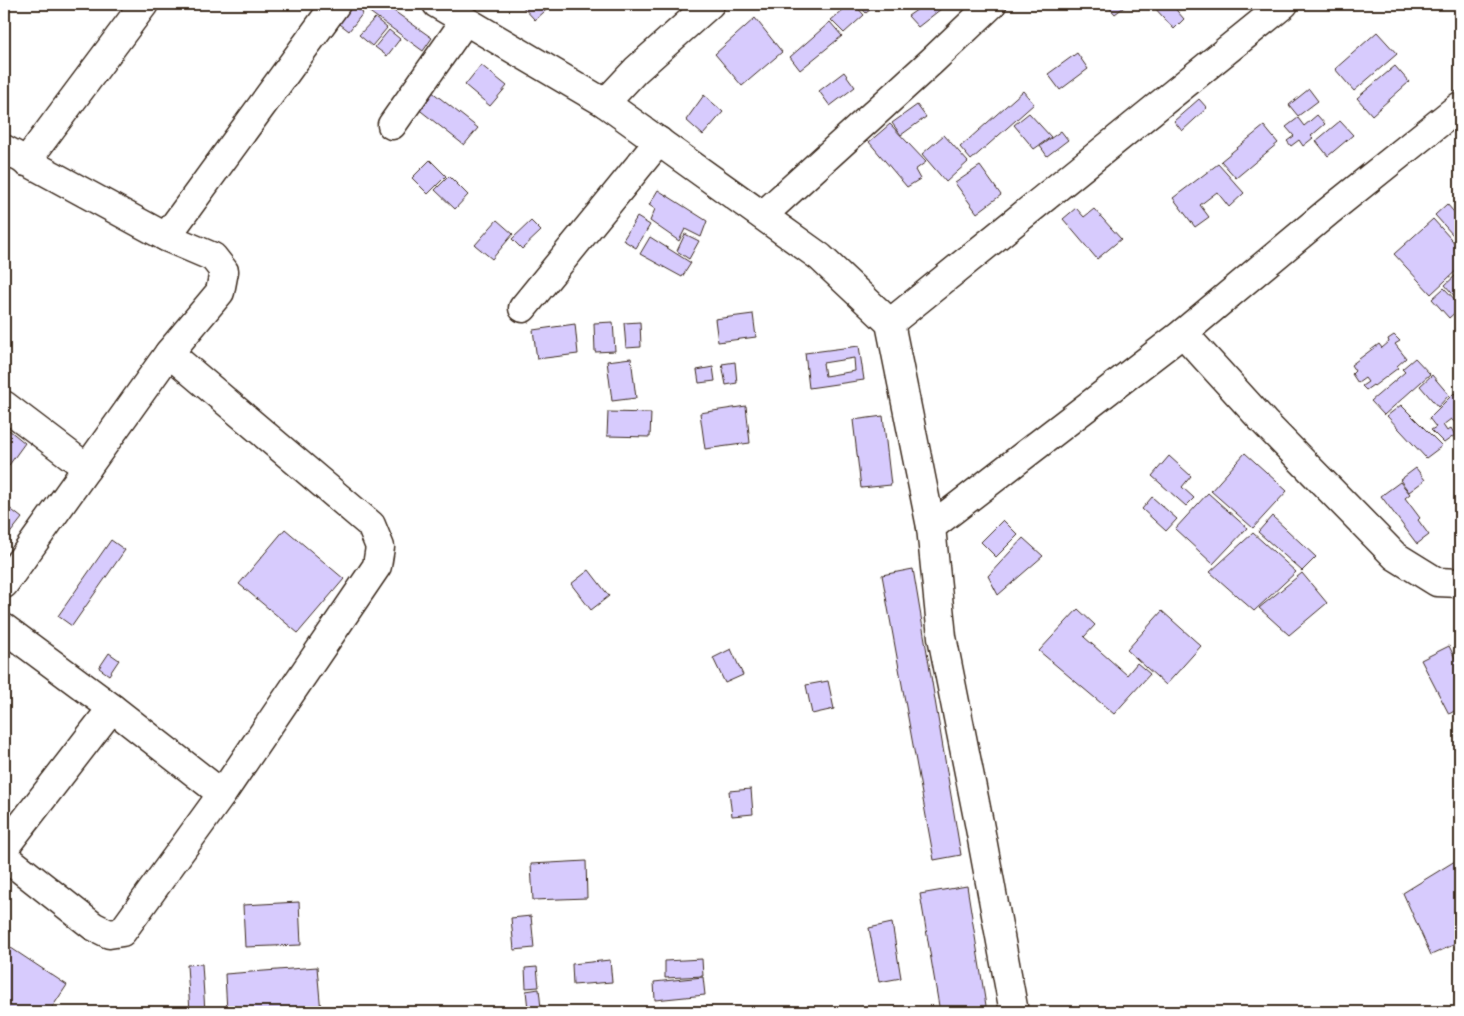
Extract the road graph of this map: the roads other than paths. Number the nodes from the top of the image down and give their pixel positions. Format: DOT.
graph roads {
  1 [pos="144,4"];
  2 [pos="336,4"];
  3 [pos="710,4"];
  4 [pos="992,4"];
  5 [pos="1284,4"];
  6 [pos="450,9"];
  7 [pos="606,103"];
  8 [pos="1460,106"];
  9 [pos="392,125"];
  10 [pos="659,141"];
  11 [pos="15,156"];
  12 [pos="763,215"];
  13 [pos="166,237"];
  14 [pos="523,308"];
  15 [pos="890,323"];
  16 [pos="1184,333"];
  17 [pos="169,353"];
  18 [pos="4,405"];
  19 [pos="87,468"];
  20 [pos="931,527"];
  21 [pos="1460,583"];
  22 [pos="4,584"];
  23 [pos="4,628"];
  24 [pos="112,708"];
  25 [pos="222,794"];
  26 [pos="4,848"];
  27 [pos="4,856"];
  28 [pos="1014,1012"];
  1 -- 11 [label="street"];
  2 -- 13 [label="street"];
  3 -- 7 [label="street"];
  4 -- 12 [label="street"];
  5 -- 15 [label="street"];
  6 -- 7 [label="street"];
  6 -- 9 [label="street"];
  7 -- 10 [label="street"];
  8 -- 16 [label="street"];
  10 -- 12 [label="street"];
  10 -- 14 [label="street"];
  11 -- 13 [label="street"];
  12 -- 15 [label="street"];
  13 -- 17 [label="street"];
  15 -- 20 [label="street"];
  16 -- 20 [label="street"];
  16 -- 21 [label="street"];
  17 -- 19 [label="street"];
  17 -- 25 [label="street"];
  18 -- 19 [label="street"];
  19 -- 22 [label="street"];
  20 -- 28 [label="street"];
  23 -- 24 [label="street"];
  24 -- 25 [label="street"];
  24 -- 26 [label="street"];
  25 -- 27 [label="street"];
}
